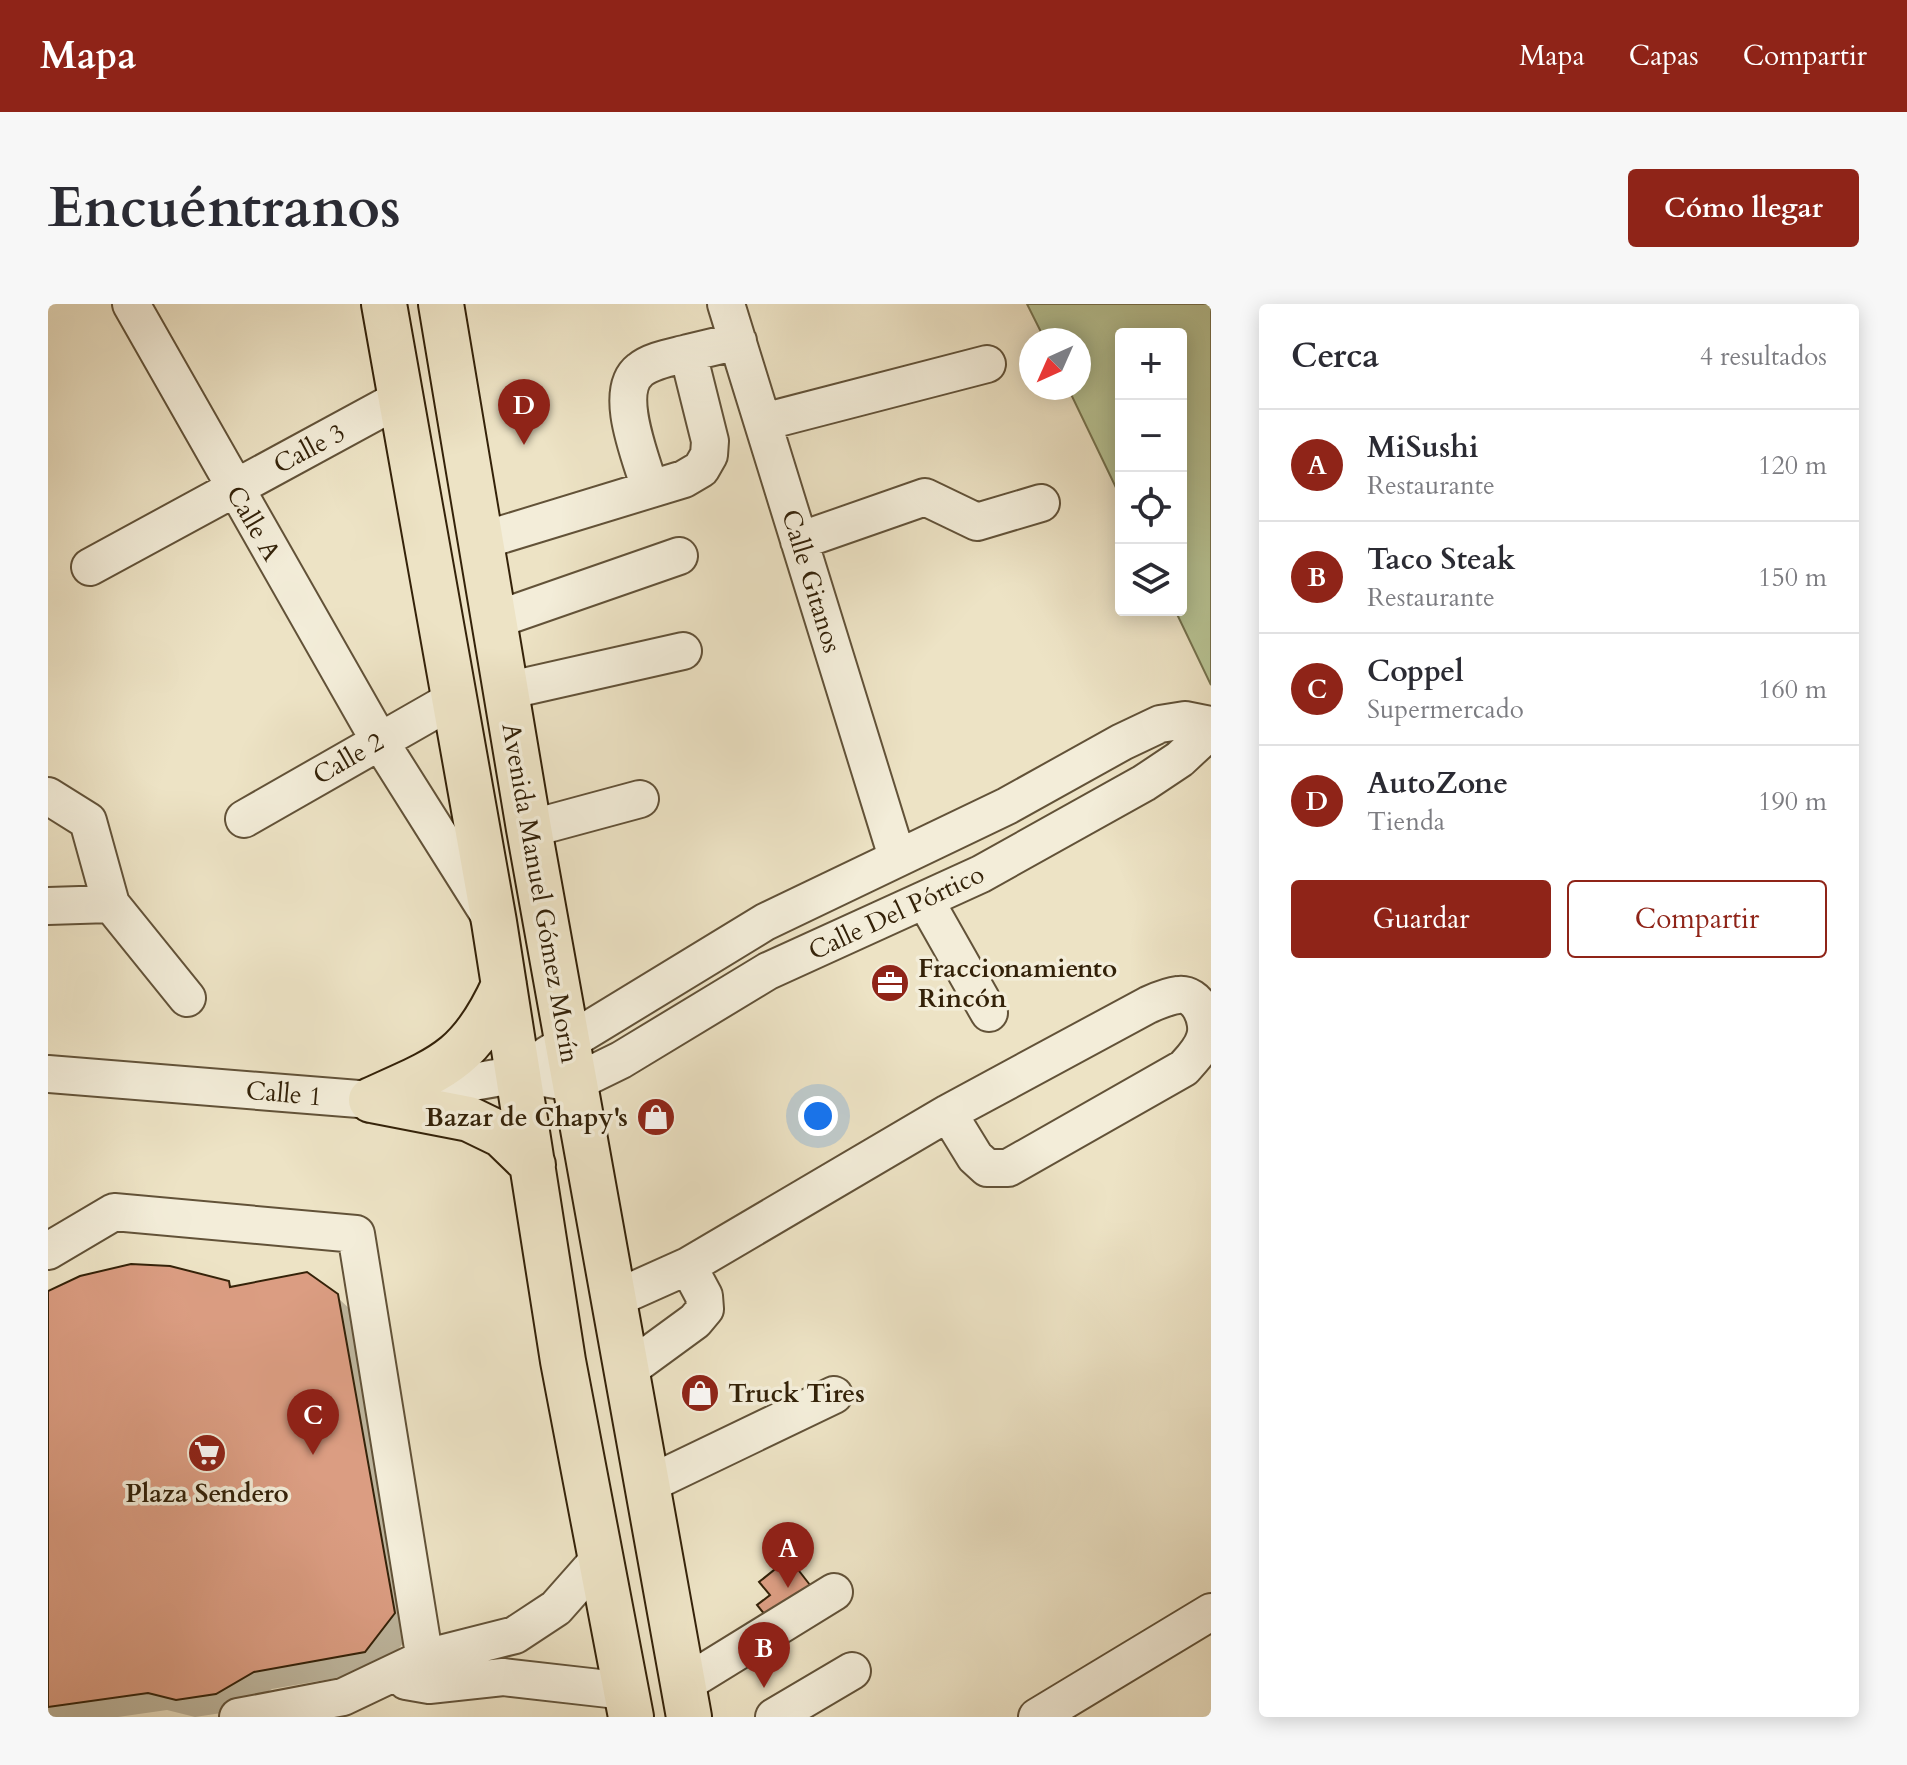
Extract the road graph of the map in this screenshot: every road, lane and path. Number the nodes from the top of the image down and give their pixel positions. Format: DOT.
graph roads {
  1 [pos="131,304"];
  2 [pos="384,304"];
  3 [pos="441,304"];
  4 [pos="726,304"];
  5 [pos="738,341"];
  6 [pos="688,353"];
  7 [pos="987,364"];
  8 [pos="401,398"];
  9 [pos="763,422"];
  10 [pos="234,488"];
  11 [pos="650,489"];
  12 [pos="1041,503"];
  13 [pos="481,541"];
  14 [pos="799,541"];
  15 [pos="679,556"];
  16 [pos="90,567"];
  17 [pos="495,620"];
  18 [pos="683,651"];
  19 [pos="506,691"];
  20 [pos="454,699"];
  21 [pos="1211,728"];
  22 [pos="379,740"];
  23 [pos="48,796"];
  24 [pos="640,799"];
  25 [pos="244,819"];
  26 [pos="529,829"];
  27 [pos="897,857"];
  28 [pos="925,900"];
  29 [pos="111,904"];
  30 [pos="48,906"];
  31 [pos="494,922"];
  32 [pos="504,985"];
  33 [pos="187,998"];
  34 [pos="989,1013"];
  35 [pos="570,1062"];
  36 [pos="48,1074"];
  37 [pos="519,1074"];
  38 [pos="371,1100"];
  39 [pos="948,1113"];
  40 [pos="533,1165"];
  41 [pos="48,1251"];
  42 [pos="688,1266"];
  43 [pos="612,1300"];
  44 [pos="628,1370"];
  45 [pos="834,1395"];
  46 [pos="649,1484"];
  47 [pos="658,1539"];
  48 [pos="599,1541"];
  49 [pos="834,1592"];
  50 [pos="1211,1612"];
  51 [pos="852,1671"];
  52 [pos="427,1672"];
  53 [pos="686,1701"];
  54 [pos="629,1704"];
  55 [pos="347,1707"];
  56 [pos="238,1717"];
  57 [pos="774,1717"];
  58 [pos="1037,1717"];
  1 -- 10 [label="street, Calle A"];
  2 -- 8 [label="main road, Avenida Manuel Gómez Morín"];
  3 -- 13 [label="main road, Avenida Manuel Gómez Morín"];
  4 -- 5 [label="street, Calle Gitanos"];
  5 -- 6 [label="street"];
  5 -- 9 [label="street, Calle Gitanos"];
  6 -- 11 [label="street"];
  6 -- 11 [label="street"];
  7 -- 9 [label="street"];
  8 -- 10 [label="street, Calle 3"];
  8 -- 20 [label="main road, Avenida Manuel Gómez Morín"];
  9 -- 14 [label="street, Calle Gitanos"];
  10 -- 16 [label="street, Calle 3"];
  10 -- 22 [label="street, Calle A"];
  11 -- 13 [label="street"];
  12 -- 14 [label="street"];
  13 -- 17 [label="main road, Avenida Manuel Gómez Morín"];
  14 -- 27 [label="street, Calle Gitanos"];
  15 -- 17 [label="street"];
  17 -- 19 [label="main road, Avenida Manuel Gómez Morín"];
  18 -- 19 [label="street"];
  19 -- 26 [label="main road, Avenida Manuel Gómez Morín"];
  20 -- 22 [label="street, Calle 2"];
  20 -- 31 [label="main road, Avenida Manuel Gómez Morín"];
  21 -- 27 [label="street, Calle Del Pórtico"];
  21 -- 28 [label="street, Calle Del Pórtico"];
  22 -- 25 [label="street, Calle 2"];
  22 -- 31 [label="street, Calle A"];
  23 -- 29 [label="street"];
  24 -- 26 [label="street"];
  26 -- 35 [label="main road, Avenida Manuel Gómez Morín"];
  27 -- 35 [label="street, Calle Del Pórtico"];
  28 -- 34 [label="street"];
  28 -- 35 [label="street, Calle Del Pórtico"];
  29 -- 30 [label="street"];
  29 -- 33 [label="street"];
  31 -- 32 [label="main road, Avenida Manuel Gómez Morín"];
  32 -- 37 [label="main road, Avenida Manuel Gómez Morín"];
  32 -- 38 [label="main road"];
  35 -- 37 [label="street, Calle 1"];
  35 -- 43 [label="main road, Avenida Manuel Gómez Morín"];
  36 -- 38 [label="street, Calle 1"];
  37 -- 38 [label="street, Calle 1"];
  37 -- 40 [label="main road, Avenida Manuel Gómez Morín"];
  38 -- 40 [label="main road"];
  39 -- 39 [label="street"];
  39 -- 42 [label="street"];
  40 -- 48 [label="main road, Avenida Manuel Gómez Morín"];
  41 -- 52 [label="street"];
  42 -- 43 [label="street"];
  42 -- 44 [label="street"];
  43 -- 44 [label="main road, Avenida Manuel Gómez Morín"];
  44 -- 46 [label="main road, Avenida Manuel Gómez Morín"];
  45 -- 46 [label="street"];
  46 -- 47 [label="main road, Avenida Manuel Gómez Morín"];
  47 -- 48 [label="main road"];
  47 -- 53 [label="main road, Avenida Manuel Gómez Morín"];
  48 -- 52 [label="street"];
  48 -- 54 [label="main road, Avenida Manuel Gómez Morín"];
  49 -- 53 [label="street"];
  50 -- 58 [label="street"];
  51 -- 57 [label="street"];
  52 -- 54 [label="street"];
  52 -- 55 [label="street"];
  55 -- 56 [label="street"];
}
